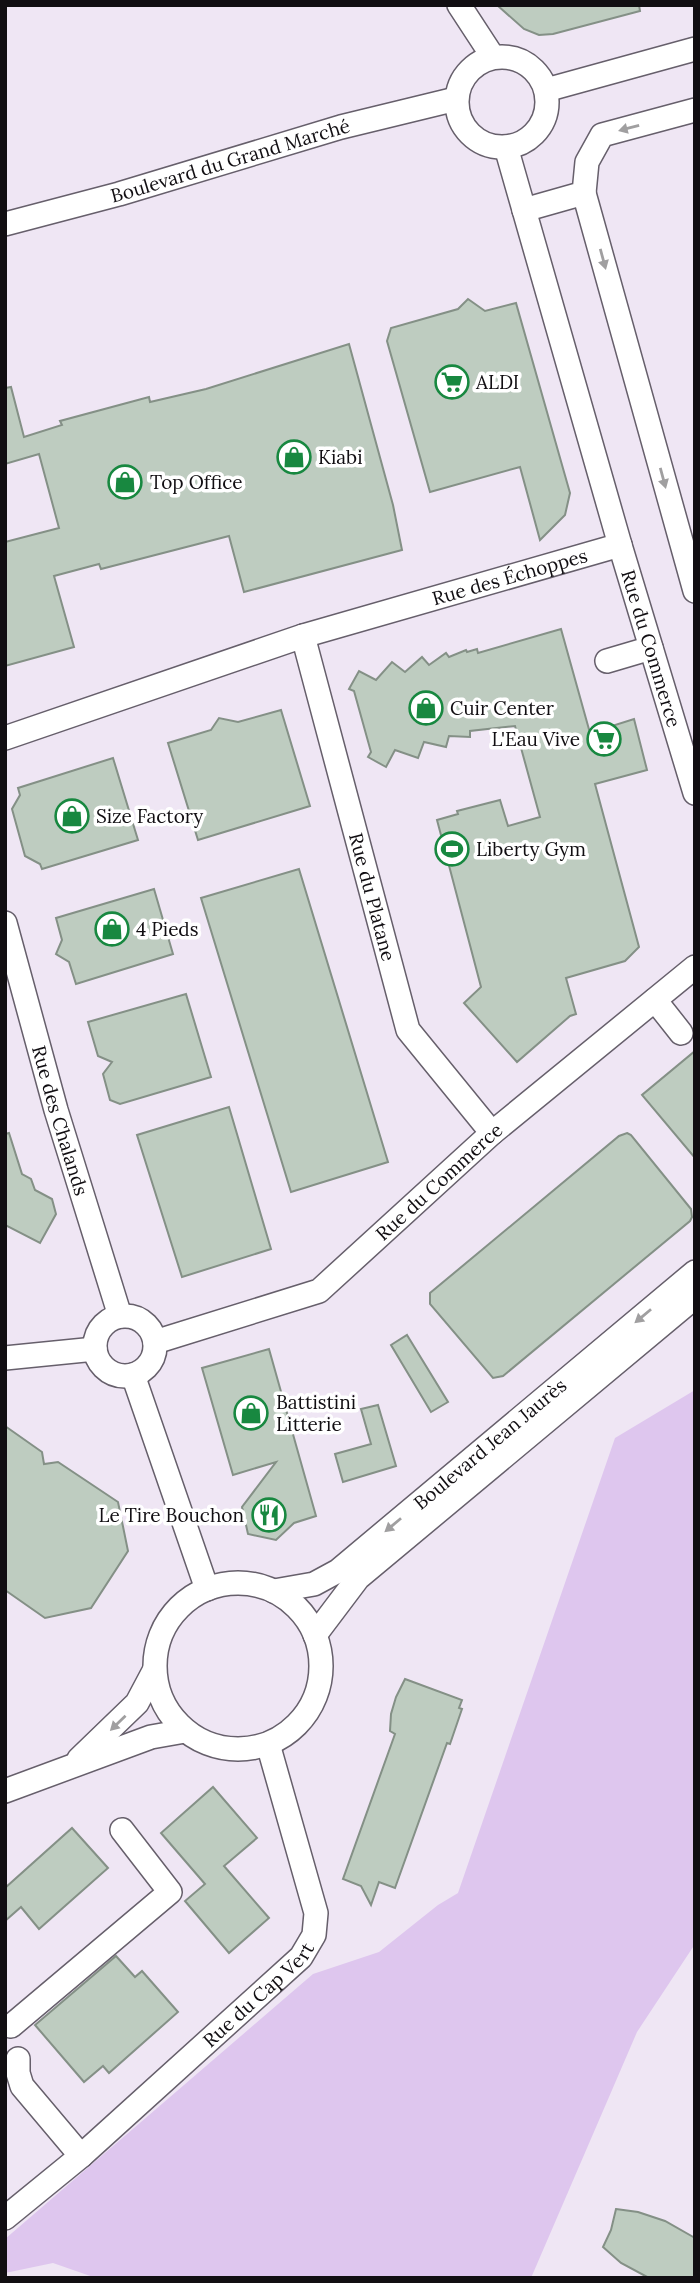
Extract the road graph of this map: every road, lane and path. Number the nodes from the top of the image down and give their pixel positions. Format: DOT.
graph roads {
  1 [pos="459,5"];
  2 [pos="695,49"];
  3 [pos="493,57"];
  4 [pos="546,90"];
  5 [pos="456,99"];
  6 [pos="695,110"];
  7 [pos="506,147"];
  8 [pos="584,193"];
  9 [pos="524,210"];
  10 [pos="5,224"];
  11 [pos="620,545"];
  12 [pos="695,591"];
  13 [pos="303,636"];
  14 [pos="651,648"];
  15 [pos="607,661"];
  16 [pos="5,738"];
  17 [pos="694,788"];
  18 [pos="5,923"];
  19 [pos="695,967"];
  20 [pos="655,1000"];
  21 [pos="681,1033"];
  22 [pos="492,1133"];
  23 [pos="695,1272"];
  24 [pos="695,1297"];
  25 [pos="120,1317"];
  26 [pos="155,1342"];
  27 [pos="95,1349"];
  28 [pos="5,1358"];
  29 [pos="133,1375"];
  30 [pos="207,1589"];
  31 [pos="274,1591"];
  32 [pos="315,1635"];
  33 [pos="154,1671"];
  34 [pos="186,1731"];
  35 [pos="268,1744"];
  36 [pos="71,1766"];
  37 [pos="5,1791"];
  38 [pos="122,1830"];
  39 [pos="8,2024"];
  40 [pos="13,2075"];
  41 [pos="81,2156"];
  42 [pos="5,2218"];
  1 -- 3 [label="street"];
  2 -- 4 [label="street"];
  3 -- 4 [label="street"];
  3 -- 5 [label="street"];
  4 -- 7 [label="street"];
  5 -- 7 [label="street"];
  5 -- 10 [label="street, Boulevard du Grand Marché"];
  6 -- 8 [label="street, one-way"];
  7 -- 9 [label="street"];
  8 -- 9 [label="street"];
  8 -- 12 [label="street, one-way"];
  9 -- 11 [label="street"];
  11 -- 13 [label="street, Rue des Échoppes"];
  11 -- 14 [label="street, Rue du Commerce"];
  13 -- 16 [label="street, Rue des Échoppes"];
  13 -- 22 [label="street, Rue du Platane"];
  14 -- 15 [label="street"];
  14 -- 17 [label="street, Rue du Commerce"];
  18 -- 25 [label="street, Rue des Chalands"];
  19 -- 20 [label="street, Rue du Commerce"];
  20 -- 21 [label="street"];
  20 -- 22 [label="street, Rue du Commerce"];
  22 -- 26 [label="street, Rue du Commerce"];
  23 -- 31 [label="street, Boulevard Jean Jaurès, one-way"];
  24 -- 32 [label="street, Boulevard Jean Jaurès"];
  25 -- 26 [label="street"];
  25 -- 27 [label="street"];
  26 -- 29 [label="street"];
  27 -- 28 [label="street"];
  27 -- 29 [label="street"];
  29 -- 30 [label="street"];
  30 -- 31 [label="street"];
  30 -- 33 [label="street"];
  31 -- 32 [label="street"];
  32 -- 35 [label="street"];
  33 -- 34 [label="street"];
  33 -- 36 [label="street, one-way"];
  34 -- 35 [label="street"];
  34 -- 36 [label="street"];
  35 -- 41 [label="street, Rue du Cap Vert"];
  36 -- 37 [label="street"];
  38 -- 39 [label="street"];
  39 -- 40 [label="street"];
  40 -- 41 [label="street"];
  41 -- 42 [label="street, Rue du Cap Vert"];
}
